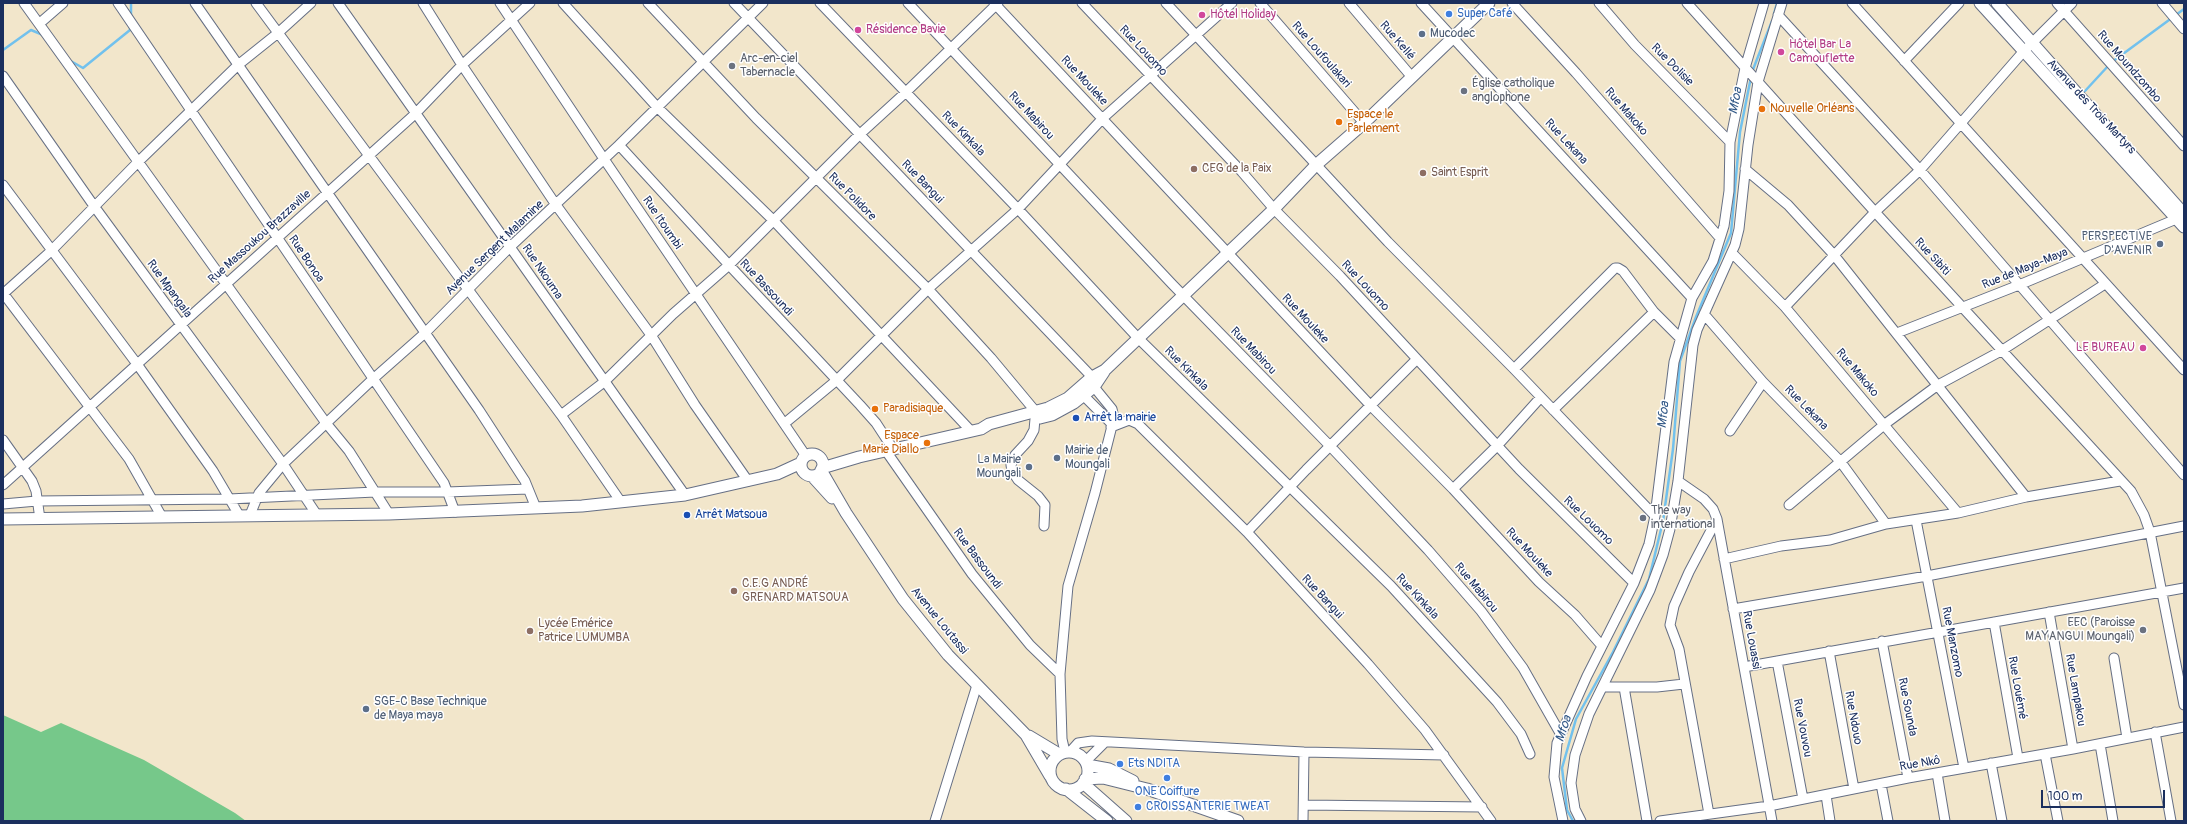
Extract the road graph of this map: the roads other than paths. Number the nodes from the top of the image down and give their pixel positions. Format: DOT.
graph roads {
  1 [pos="24,3"];
  2 [pos="63,3"];
  3 [pos="118,3"];
  4 [pos="195,3"];
  5 [pos="256,3"];
  6 [pos="311,3"];
  7 [pos="338,3"];
  8 [pos="423,3"];
  9 [pos="500,3"];
  10 [pos="530,3"];
  11 [pos="563,3"];
  12 [pos="648,3"];
  13 [pos="734,3"];
  14 [pos="763,3"];
  15 [pos="820,3"];
  16 [pos="908,3"];
  17 [pos="1082,3"];
  18 [pos="1166,3"];
  19 [pos="1232,3"];
  20 [pos="1260,3"];
  21 [pos="1349,3"];
  22 [pos="1421,3"];
  23 [pos="1489,3"];
  24 [pos="1512,3"];
  25 [pos="1599,3"];
  26 [pos="1687,3"];
  27 [pos="1764,3"];
  28 [pos="1782,3"];
  29 [pos="1852,3"];
  30 [pos="1959,3"];
  31 [pos="1980,3"];
  32 [pos="1997,3"];
  33 [pos="2057,3"];
  34 [pos="2072,3"];
  35 [pos="2162,3"];
  36 [pos="996,4"];
  37 [pos="2064,10"];
  38 [pos="1778,15"];
  39 [pos="748,17"];
  40 [pos="511,20"];
  41 [pos="40,23"];
  42 [pos="2184,29"];
  43 [pos="278,33"];
  44 [pos="1197,34"];
  45 [pos="1451,38"];
  46 [pos="2032,42"];
  47 [pos="950,49"];
  48 [pos="2023,52"];
  49 [pos="1904,61"];
  50 [pos="705,62"];
  51 [pos="238,66"];
  52 [pos="462,66"];
  53 [pos="1746,69"];
  54 [pos="3,76"];
  55 [pos="1412,76"];
  56 [pos="1150,77"];
  57 [pos="1758,82"];
  58 [pos="905,93"];
  59 [pos="657,107"];
  60 [pos="191,112"];
  61 [pos="415,114"];
  62 [pos="1103,118"];
  63 [pos="1961,122"];
  64 [pos="1364,123"];
  65 [pos="859,134"];
  66 [pos="1730,142"];
  67 [pos="619,145"];
  68 [pos="2184,146"];
  69 [pos="368,156"];
  70 [pos="604,159"];
  71 [pos="138,162"];
  72 [pos="1060,165"];
  73 [pos="1316,166"];
  74 [pos="1745,169"];
  75 [pos="1920,170"];
  76 [pos="816,178"];
  77 [pos="3,185"];
  78 [pos="326,193"];
  79 [pos="556,205"];
  80 [pos="94,206"];
  81 [pos="1018,209"];
  82 [pos="1274,209"];
  83 [pos="1875,212"];
  84 [pos="2181,216"];
  85 [pos="773,220"];
  86 [pos="2184,227"];
  87 [pos="1720,238"];
  88 [pos="278,239"];
  89 [pos="510,247"];
  90 [pos="972,250"];
  91 [pos="51,251"];
  92 [pos="1226,253"];
  93 [pos="1733,254"];
  94 [pos="1834,255"];
  95 [pos="2084,258"];
  96 [pos="729,265"];
  97 [pos="226,284"];
  98 [pos="2105,284"];
  99 [pos="2019,286"];
  100 [pos="928,290"];
  101 [pos="468,291"];
  102 [pos="3,294"];
  103 [pos="695,294"];
  104 [pos="1183,295"];
  105 [pos="1692,298"];
  106 [pos="1785,307"];
  107 [pos="1962,307"];
  108 [pos="1654,312"];
  109 [pos="1704,314"];
  110 [pos="2051,320"];
  111 [pos="180,325"];
  112 [pos="425,333"];
  113 [pos="1897,333"];
  114 [pos="651,335"];
  115 [pos="880,336"];
  116 [pos="1138,338"];
  117 [pos="1680,338"];
  118 [pos="2001,351"];
  119 [pos="1417,359"];
  120 [pos="137,364"];
  121 [pos="1514,369"];
  122 [pos="2184,370"];
  123 [pos="373,379"];
  124 [pos="837,380"];
  125 [pos="1092,381"];
  126 [pos="604,382"];
  127 [pos="1763,382"];
  128 [pos="1938,385"];
  129 [pos="1081,393"];
  130 [pos="1541,397"];
  131 [pos="90,406"];
  132 [pos="1371,406"];
  133 [pos="1553,410"];
  134 [pos="561,415"];
  135 [pos="1036,416"];
  136 [pos="326,423"];
  137 [pos="785,423"];
  138 [pos="1884,424"];
  139 [pos="1112,425"];
  140 [pos="976,430"];
  141 [pos="1730,431"];
  142 [pos="3,440"];
  143 [pos="1330,446"];
  144 [pos="1497,446"];
  145 [pos="890,450"];
  146 [pos="818,457"];
  147 [pos="859,457"];
  148 [pos="804,460"];
  149 [pos="1840,461"];
  150 [pos="283,464"];
  151 [pos="22,467"];
  152 [pos="815,472"];
  153 [pos="776,474"];
  154 [pos="2184,476"];
  155 [pos="748,481"];
  156 [pos="1678,481"];
  157 [pos="2120,481"];
  158 [pos="3,485"];
  159 [pos="1290,488"];
  160 [pos="528,489"];
  161 [pos="1453,489"];
  162 [pos="375,492"];
  163 [pos="447,492"];
  164 [pos="685,495"];
  165 [pos="304,496"];
  166 [pos="257,498"];
  167 [pos="2026,498"];
  168 [pos="153,499"];
  169 [pos="230,499"];
  170 [pos="37,501"];
  171 [pos="621,502"];
  172 [pos="3,504"];
  173 [pos="1789,505"];
  174 [pos="536,508"];
  175 [pos="455,512"];
  176 [pos="1958,513"];
  177 [pos="389,514"];
  178 [pos="239,515"];
  179 [pos="250,515"];
  180 [pos="317,515"];
  181 [pos="1655,516"];
  182 [pos="162,517"];
  183 [pos="3,519"];
  184 [pos="40,519"];
  185 [pos="1717,519"];
  186 [pos="1916,520"];
  187 [pos="1886,524"];
  188 [pos="1044,526"];
  189 [pos="2184,526"];
  190 [pos="1247,532"];
  191 [pos="2150,532"];
  192 [pos="1724,560"];
  193 [pos="1927,576"];
  194 [pos="1634,583"];
  195 [pos="2184,588"];
  196 [pos="2163,592"];
  197 [pos="1733,609"];
  198 [pos="2049,612"];
  199 [pos="1994,622"];
  200 [pos="1938,631"];
  201 [pos="1882,641"];
  202 [pos="1602,646"];
  203 [pos="1829,651"];
  204 [pos="2114,658"];
  205 [pos="1777,661"];
  206 [pos="1744,667"];
  207 [pos="1060,674"];
  208 [pos="1684,684"];
  209 [pos="977,685"];
  210 [pos="1603,686"];
  211 [pos="1624,687"];
  212 [pos="2184,705"];
  213 [pos="2184,727"];
  214 [pos="2155,732"];
  215 [pos="1560,733"];
  216 [pos="1026,735"];
  217 [pos="2127,738"];
  218 [pos="1104,743"];
  219 [pos="2100,744"];
  220 [pos="2073,749"];
  221 [pos="1304,752"];
  222 [pos="1065,753"];
  223 [pos="1530,754"];
  224 [pos="2045,754"];
  225 [pos="1444,755"];
  226 [pos="2018,758"];
  227 [pos="1991,763"];
  228 [pos="1086,764"];
  229 [pos="1964,768"];
  230 [pos="1937,773"];
  231 [pos="1050,776"];
  232 [pos="1908,778"];
  233 [pos="1084,781"];
  234 [pos="1881,784"];
  235 [pos="1066,789"];
  236 [pos="1147,789"];
  237 [pos="1854,789"];
  238 [pos="1826,795"];
  239 [pos="1803,799"];
  240 [pos="1304,805"];
  241 [pos="1770,806"];
  242 [pos="1482,807"];
  243 [pos="1709,814"];
  244 [pos="935,821"];
  245 [pos="1106,821"];
  246 [pos="1126,821"];
  247 [pos="1238,821"];
  248 [pos="1303,821"];
  249 [pos="1491,821"];
  250 [pos="1563,821"];
  251 [pos="1581,821"];
  252 [pos="1647,821"];
  253 [pos="1660,821"];
  254 [pos="1772,821"];
  255 [pos="1830,821"];
  256 [pos="1888,821"];
  257 [pos="1945,821"];
  258 [pos="2002,821"];
  259 [pos="2058,821"];
  260 [pos="2113,821"];
  261 [pos="2171,821"];
  1 -- 41 [label="street"];
  2 -- 41 [label="street"];
  3 -- 60 [label="street, Rue Bonoa"];
  4 -- 51 [label="street"];
  5 -- 43 [label="street"];
  6 -- 43 [label="street"];
  7 -- 61 [label="street, Rue Nkouma"];
  8 -- 52 [label="street"];
  9 -- 40 [label="street, Rue Itoumbi"];
  10 -- 40 [label="street, Rue Massoukou Brazzaville"];
  11 -- 59 [label="street"];
  12 -- 50 [label="street, Rue Polidore"];
  13 -- 39 [label="street, Rue Bangui"];
  14 -- 39 [label="street, Avenue Sergent Malamine"];
  15 -- 58 [label="street, Rue Kinkala"];
  16 -- 47 [label="street, Rue Mabirou"];
  17 -- 56 [label="street, Rue Louomo"];
  18 -- 44 [label="street"];
  19 -- 44 [label="street"];
  20 -- 64 [label="street, Rue Loufoulakari"];
  21 -- 55 [label="street, Rue Kellé"];
  22 -- 45 [label="street, Rue Lekana"];
  23 -- 45 [label="main road"];
  24 -- 87 [label="street, Rue Makoko"];
  25 -- 66 [label="street, Rue Dolisie"];
  26 -- 53 [label="street, Rue Sibiti"];
  27 -- 53 [label="street"];
  28 -- 38 [label="street"];
  29 -- 49 [label="street"];
  30 -- 49 [label="street"];
  31 -- 48 [label="main road, Avenue des Trois Martyrs"];
  32 -- 46 [label="main road, Avenue des Trois Martyrs"];
  33 -- 37 [label="street, Rue Moundzombo"];
  34 -- 37 [label="street"];
  35 -- 42 [label="street"];
  36 -- 47 [label="street"];
  36 -- 62 [label="street, Rue Mouleke"];
  37 -- 46 [label="street"];
  37 -- 68 [label="street, Rue Moundzombo"];
  38 -- 57 [label="street"];
  38 -- 75 [label="street"];
  39 -- 50 [label="street, Avenue Sergent Malamine"];
  39 -- 65 [label="street, Rue Bangui"];
  40 -- 52 [label="street, Rue Massoukou Brazzaville"];
  40 -- 70 [label="street, Rue Itoumbi"];
  41 -- 71 [label="street"];
  43 -- 51 [label="street"];
  43 -- 69 [label="street"];
  44 -- 56 [label="street"];
  44 -- 73 [label="street"];
  45 -- 55 [label="main road"];
  45 -- 105 [label="street, Rue Lekana"];
  46 -- 48 [label="street"];
  46 -- 84 [label="main road, Avenue des Trois Martyrs"];
  47 -- 58 [label="street"];
  47 -- 72 [label="street, Rue Mabirou"];
  48 -- 63 [label="street"];
  48 -- 84 [label="main road, Avenue des Trois Martyrs"];
  49 -- 63 [label="street"];
  50 -- 59 [label="street, Avenue Sergent Malamine"];
  50 -- 76 [label="street, Rue Polidore"];
  51 -- 60 [label="street"];
  51 -- 78 [label="street"];
  52 -- 61 [label="street, Rue Massoukou Brazzaville"];
  52 -- 79 [label="street"];
  53 -- 57 [label="street, Rue Sibiti"];
  53 -- 66 [label="street"];
  54 -- 80 [label="street, Rue Mpangala"];
  55 -- 64 [label="main road"];
  56 -- 62 [label="street"];
  56 -- 82 [label="street, Rue Louomo"];
  57 -- 74 [label="street"];
  57 -- 83 [label="street, Rue Sibiti"];
  58 -- 65 [label="street"];
  58 -- 81 [label="street, Rue Kinkala"];
  59 -- 67 [label="street, Avenue Sergent Malamine"];
  59 -- 85 [label="street"];
  60 -- 71 [label="street"];
  60 -- 88 [label="street, Rue Bonoa"];
  61 -- 69 [label="street, Rue Massoukou Brazzaville"];
  61 -- 89 [label="street, Rue Nkouma"];
  62 -- 72 [label="street"];
  62 -- 92 [label="street, Rue Mouleke"];
  63 -- 75 [label="street"];
  63 -- 95 [label="street"];
  64 -- 73 [label="main road"];
  65 -- 76 [label="street"];
  65 -- 90 [label="street, Rue Bangui"];
  66 -- 87 [label="street"];
  67 -- 70 [label="street, Avenue Sergent Malamine"];
  67 -- 96 [label="street, Rue Bassoundi"];
  69 -- 78 [label="street, Rue Massoukou Brazzaville"];
  69 -- 101 [label="street"];
  70 -- 79 [label="street, Avenue Sergent Malamine"];
  70 -- 103 [label="street, Rue Itoumbi"];
  71 -- 80 [label="street"];
  71 -- 97 [label="street"];
  72 -- 81 [label="street"];
  72 -- 104 [label="street, Rue Mabirou"];
  73 -- 82 [label="main road"];
  73 -- 121 [label="street"];
  74 -- 93 [label="street"];
  74 -- 94 [label="street"];
  75 -- 83 [label="street"];
  75 -- 99 [label="street"];
  76 -- 85 [label="street"];
  76 -- 100 [label="street, Rue Polidore"];
  77 -- 91 [label="street"];
  78 -- 88 [label="street, Rue Massoukou Brazzaville"];
  78 -- 112 [label="street"];
  79 -- 89 [label="street, Avenue Sergent Malamine"];
  79 -- 114 [label="street"];
  80 -- 91 [label="street"];
  80 -- 111 [label="street, Rue Mpangala"];
  81 -- 90 [label="street"];
  81 -- 116 [label="street, Rue Kinkala"];
  82 -- 92 [label="main road"];
  82 -- 119 [label="street, Rue Louomo"];
  83 -- 94 [label="street"];
  83 -- 107 [label="street, Rue Sibiti"];
  84 -- 86 [label="main road, Avenue des Trois Martyrs"];
  84 -- 95 [label="street, Rue de Maya-Maya"];
  85 -- 96 [label="street"];
  85 -- 115 [label="street"];
  87 -- 105 [label="street"];
  88 -- 97 [label="street, Rue Massoukou Brazzaville"];
  88 -- 123 [label="street, Rue Bonoa"];
  89 -- 101 [label="street, Avenue Sergent Malamine"];
  89 -- 126 [label="street, Rue Nkouma"];
  90 -- 100 [label="street"];
  90 -- 125 [label="street, Rue Bangui"];
  91 -- 102 [label="street"];
  91 -- 120 [label="street"];
  92 -- 104 [label="main road"];
  92 -- 132 [label="street, Rue Mouleke"];
  93 -- 106 [label="street, Rue Makoko"];
  93 -- 109 [label="street"];
  94 -- 106 [label="street"];
  94 -- 113 [label="street"];
  95 -- 98 [label="street"];
  95 -- 99 [label="street, Rue de Maya-Maya"];
  96 -- 103 [label="street"];
  96 -- 124 [label="street, Rue Bassoundi"];
  97 -- 111 [label="street, Rue Massoukou Brazzaville"];
  97 -- 136 [label="street"];
  98 -- 110 [label="street"];
  98 -- 122 [label="street"];
  99 -- 107 [label="street, Rue de Maya-Maya"];
  99 -- 110 [label="street"];
  100 -- 115 [label="street"];
  100 -- 135 [label="street, Rue Polidore"];
  101 -- 112 [label="street, Avenue Sergent Malamine"];
  101 -- 134 [label="street"];
  102 -- 131 [label="street"];
  103 -- 114 [label="street"];
  103 -- 137 [label="street, Rue Itoumbi"];
  104 -- 116 [label="main road"];
  104 -- 143 [label="street, Rue Mabirou"];
  105 -- 117 [label="street"];
  106 -- 138 [label="street, Rue Makoko"];
  107 -- 113 [label="street, Rue de Maya-Maya"];
  107 -- 118 [label="street, Rue Sibiti"];
  108 -- 117 [label="street"];
  108 -- 121 [label="street"];
  108 -- 133 [label="street"];
  109 -- 127 [label="street, Rue Lekana"];
  109 -- 156 [label="street"];
  110 -- 118 [label="street"];
  110 -- 154 [label="street"];
  111 -- 120 [label="street, Rue Massoukou Brazzaville"];
  111 -- 150 [label="street, Rue Mpangala"];
  112 -- 123 [label="street, Avenue Sergent Malamine"];
  112 -- 160 [label="street"];
  113 -- 128 [label="street"];
  114 -- 126 [label="street"];
  114 -- 155 [label="street"];
  115 -- 124 [label="street"];
  115 -- 140 [label="street"];
  116 -- 125 [label="main road"];
  116 -- 159 [label="street, Rue Kinkala"];
  117 -- 181 [label="street"];
  118 -- 128 [label="street"];
  118 -- 157 [label="street, Rue Sibiti"];
  119 -- 132 [label="street"];
  119 -- 144 [label="street, Rue Louomo"];
  120 -- 131 [label="street, Rue Massoukou Brazzaville"];
  120 -- 169 [label="street"];
  121 -- 130 [label="street"];
  123 -- 136 [label="street, Avenue Sergent Malamine"];
  123 -- 163 [label="street, Rue Bonoa"];
  124 -- 137 [label="street"];
  124 -- 145 [label="street, Rue Bassoundi"];
  125 -- 129 [label="main road"];
  125 -- 139 [label="street, Rue Bangui"];
  126 -- 134 [label="street"];
  126 -- 164 [label="street, Rue Nkouma"];
  127 -- 141 [label="street"];
  127 -- 149 [label="street, Rue Lekana"];
  128 -- 138 [label="street"];
  128 -- 167 [label="street"];
  129 -- 135 [label="main road"];
  129 -- 139 [label="street"];
  130 -- 133 [label="street"];
  130 -- 144 [label="street"];
  131 -- 151 [label="street, Rue Massoukou Brazzaville"];
  131 -- 168 [label="street"];
  132 -- 143 [label="street"];
  132 -- 161 [label="street, Rue Mouleke"];
  133 -- 181 [label="street"];
  134 -- 171 [label="street"];
  135 -- 140 [label="main road"];
  135 -- 188 [label="street"];
  136 -- 150 [label="street, Avenue Sergent Malamine"];
  136 -- 162 [label="street"];
  137 -- 148 [label="street, Rue Itoumbi"];
  138 -- 149 [label="street"];
  138 -- 176 [label="street, Rue Makoko"];
  139 -- 190 [label="street, Rue Bangui"];
  139 -- 207 [label="street"];
  140 -- 145 [label="main road"];
  142 -- 151 [label="street"];
  143 -- 159 [label="street"];
  143 -- 215 [label="street, Rue Mabirou"];
  144 -- 161 [label="street"];
  144 -- 194 [label="street, Rue Louomo"];
  145 -- 147 [label="main road"];
  145 -- 207 [label="street, Rue Bassoundi"];
  146 -- 147 [label="main road"];
  146 -- 148 [label="main road"];
  146 -- 152 [label="main road"];
  147 -- 152 [label="main road"];
  148 -- 152 [label="main road"];
  148 -- 153 [label="main road"];
  149 -- 173 [label="street"];
  149 -- 187 [label="street, Rue Lekana"];
  150 -- 165 [label="street, Rue Mpangala"];
  150 -- 166 [label="street, Avenue Sergent Malamine"];
  151 -- 158 [label="street, Rue Massoukou Brazzaville"];
  151 -- 170 [label="street"];
  152 -- 153 [label="main road"];
  152 -- 209 [label="main road, Avenue Loutassi"];
  153 -- 155 [label="main road"];
  155 -- 164 [label="main road"];
  156 -- 185 [label="street, Rue Louassi"];
  156 -- 210 [label="street"];
  157 -- 167 [label="street"];
  157 -- 191 [label="street, Rue Sibiti"];
  159 -- 190 [label="street"];
  159 -- 223 [label="street, Rue Kinkala"];
  160 -- 163 [label="street"];
  160 -- 174 [label="street"];
  161 -- 202 [label="street, Rue Mouleke"];
  162 -- 163 [label="street"];
  162 -- 165 [label="street"];
  162 -- 177 [label="street"];
  163 -- 175 [label="street, Rue Bonoa"];
  164 -- 171 [label="main road"];
  165 -- 166 [label="street"];
  165 -- 180 [label="street, Rue Mpangala"];
  166 -- 169 [label="street"];
  166 -- 179 [label="street, Avenue Sergent Malamine"];
  167 -- 176 [label="street"];
  168 -- 169 [label="street"];
  168 -- 170 [label="street"];
  168 -- 182 [label="street"];
  169 -- 178 [label="street"];
  170 -- 172 [label="street"];
  170 -- 184 [label="street"];
  171 -- 174 [label="main road"];
  174 -- 175 [label="main road"];
  175 -- 177 [label="main road"];
  176 -- 186 [label="street"];
  177 -- 180 [label="main road"];
  178 -- 179 [label="main road"];
  178 -- 182 [label="main road"];
  179 -- 180 [label="main road"];
  181 -- 194 [label="street"];
  182 -- 184 [label="main road"];
  183 -- 184 [label="main road"];
  185 -- 192 [label="street, Rue Louassi"];
  185 -- 208 [label="street"];
  186 -- 187 [label="street"];
  186 -- 193 [label="street, Rue Manzomo"];
  187 -- 192 [label="street"];
  189 -- 191 [label="street"];
  190 -- 225 [label="street, Rue Bangui"];
  191 -- 193 [label="street"];
  191 -- 196 [label="street"];
  192 -- 197 [label="street, Rue Louassi"];
  193 -- 197 [label="street"];
  193 -- 200 [label="street, Rue Manzomo"];
  194 -- 202 [label="street"];
  195 -- 196 [label="street"];
  196 -- 198 [label="street"];
  196 -- 212 [label="street"];
  197 -- 206 [label="street, Rue Louassi"];
  198 -- 199 [label="street"];
  198 -- 220 [label="street, Rue Lampakou"];
  199 -- 200 [label="street"];
  199 -- 226 [label="street, Rue Louémé"];
  200 -- 201 [label="street"];
  200 -- 229 [label="street, Rue Manzomo"];
  201 -- 203 [label="street"];
  201 -- 232 [label="street, Rue Sounda"];
  202 -- 215 [label="street"];
  203 -- 205 [label="street"];
  203 -- 237 [label="street, Rue Ndouo"];
  204 -- 217 [label="street"];
  205 -- 206 [label="street"];
  205 -- 239 [label="street, Rue Vouvou"];
  206 -- 241 [label="street, Rue Louassi"];
  207 -- 222 [label="street"];
  208 -- 211 [label="street"];
  208 -- 243 [label="street"];
  209 -- 216 [label="main road, Avenue Loutassi"];
  209 -- 244 [label="street"];
  210 -- 211 [label="street"];
  210 -- 251 [label="street"];
  211 -- 252 [label="street"];
  213 -- 214 [label="street, Rue Nkô"];
  214 -- 217 [label="street, Rue Nkô"];
  214 -- 261 [label="street"];
  215 -- 250 [label="street"];
  216 -- 222 [label="main road, Avenue Loutassi"];
  216 -- 231 [label="main road, Avenue Loutassi"];
  217 -- 219 [label="street, Rue Nkô"];
  218 -- 221 [label="street"];
  218 -- 222 [label="street"];
  218 -- 228 [label="street"];
  219 -- 220 [label="street, Rue Nkô"];
  219 -- 260 [label="street"];
  220 -- 224 [label="street, Rue Nkô"];
  221 -- 225 [label="street"];
  221 -- 240 [label="street"];
  222 -- 228 [label="main road"];
  222 -- 231 [label="main road"];
  224 -- 226 [label="street, Rue Nkô"];
  224 -- 259 [label="street"];
  225 -- 242 [label="street, Rue Bangui"];
  226 -- 227 [label="street, Rue Nkô"];
  227 -- 229 [label="street, Rue Nkô"];
  227 -- 258 [label="street"];
  228 -- 233 [label="main road"];
  228 -- 236 [label="main road"];
  229 -- 230 [label="street, Rue Nkô"];
  230 -- 232 [label="street, Rue Nkô"];
  230 -- 257 [label="street"];
  231 -- 235 [label="main road"];
  232 -- 234 [label="street, Rue Nkô"];
  233 -- 235 [label="main road"];
  233 -- 236 [label="main road"];
  233 -- 246 [label="main road"];
  234 -- 237 [label="street, Rue Nkô"];
  234 -- 256 [label="street"];
  235 -- 245 [label="main road"];
  236 -- 247 [label="main road"];
  237 -- 238 [label="street, Rue Nkô"];
  238 -- 239 [label="street, Rue Nkô"];
  238 -- 255 [label="street"];
  239 -- 241 [label="street, Rue Nkô"];
  240 -- 242 [label="street"];
  240 -- 248 [label="street"];
  241 -- 243 [label="street, Rue Nkô"];
  241 -- 254 [label="street, Rue Louassi"];
  242 -- 249 [label="street, Rue Bangui"];
  243 -- 253 [label="street, Rue Nkô"];
}
